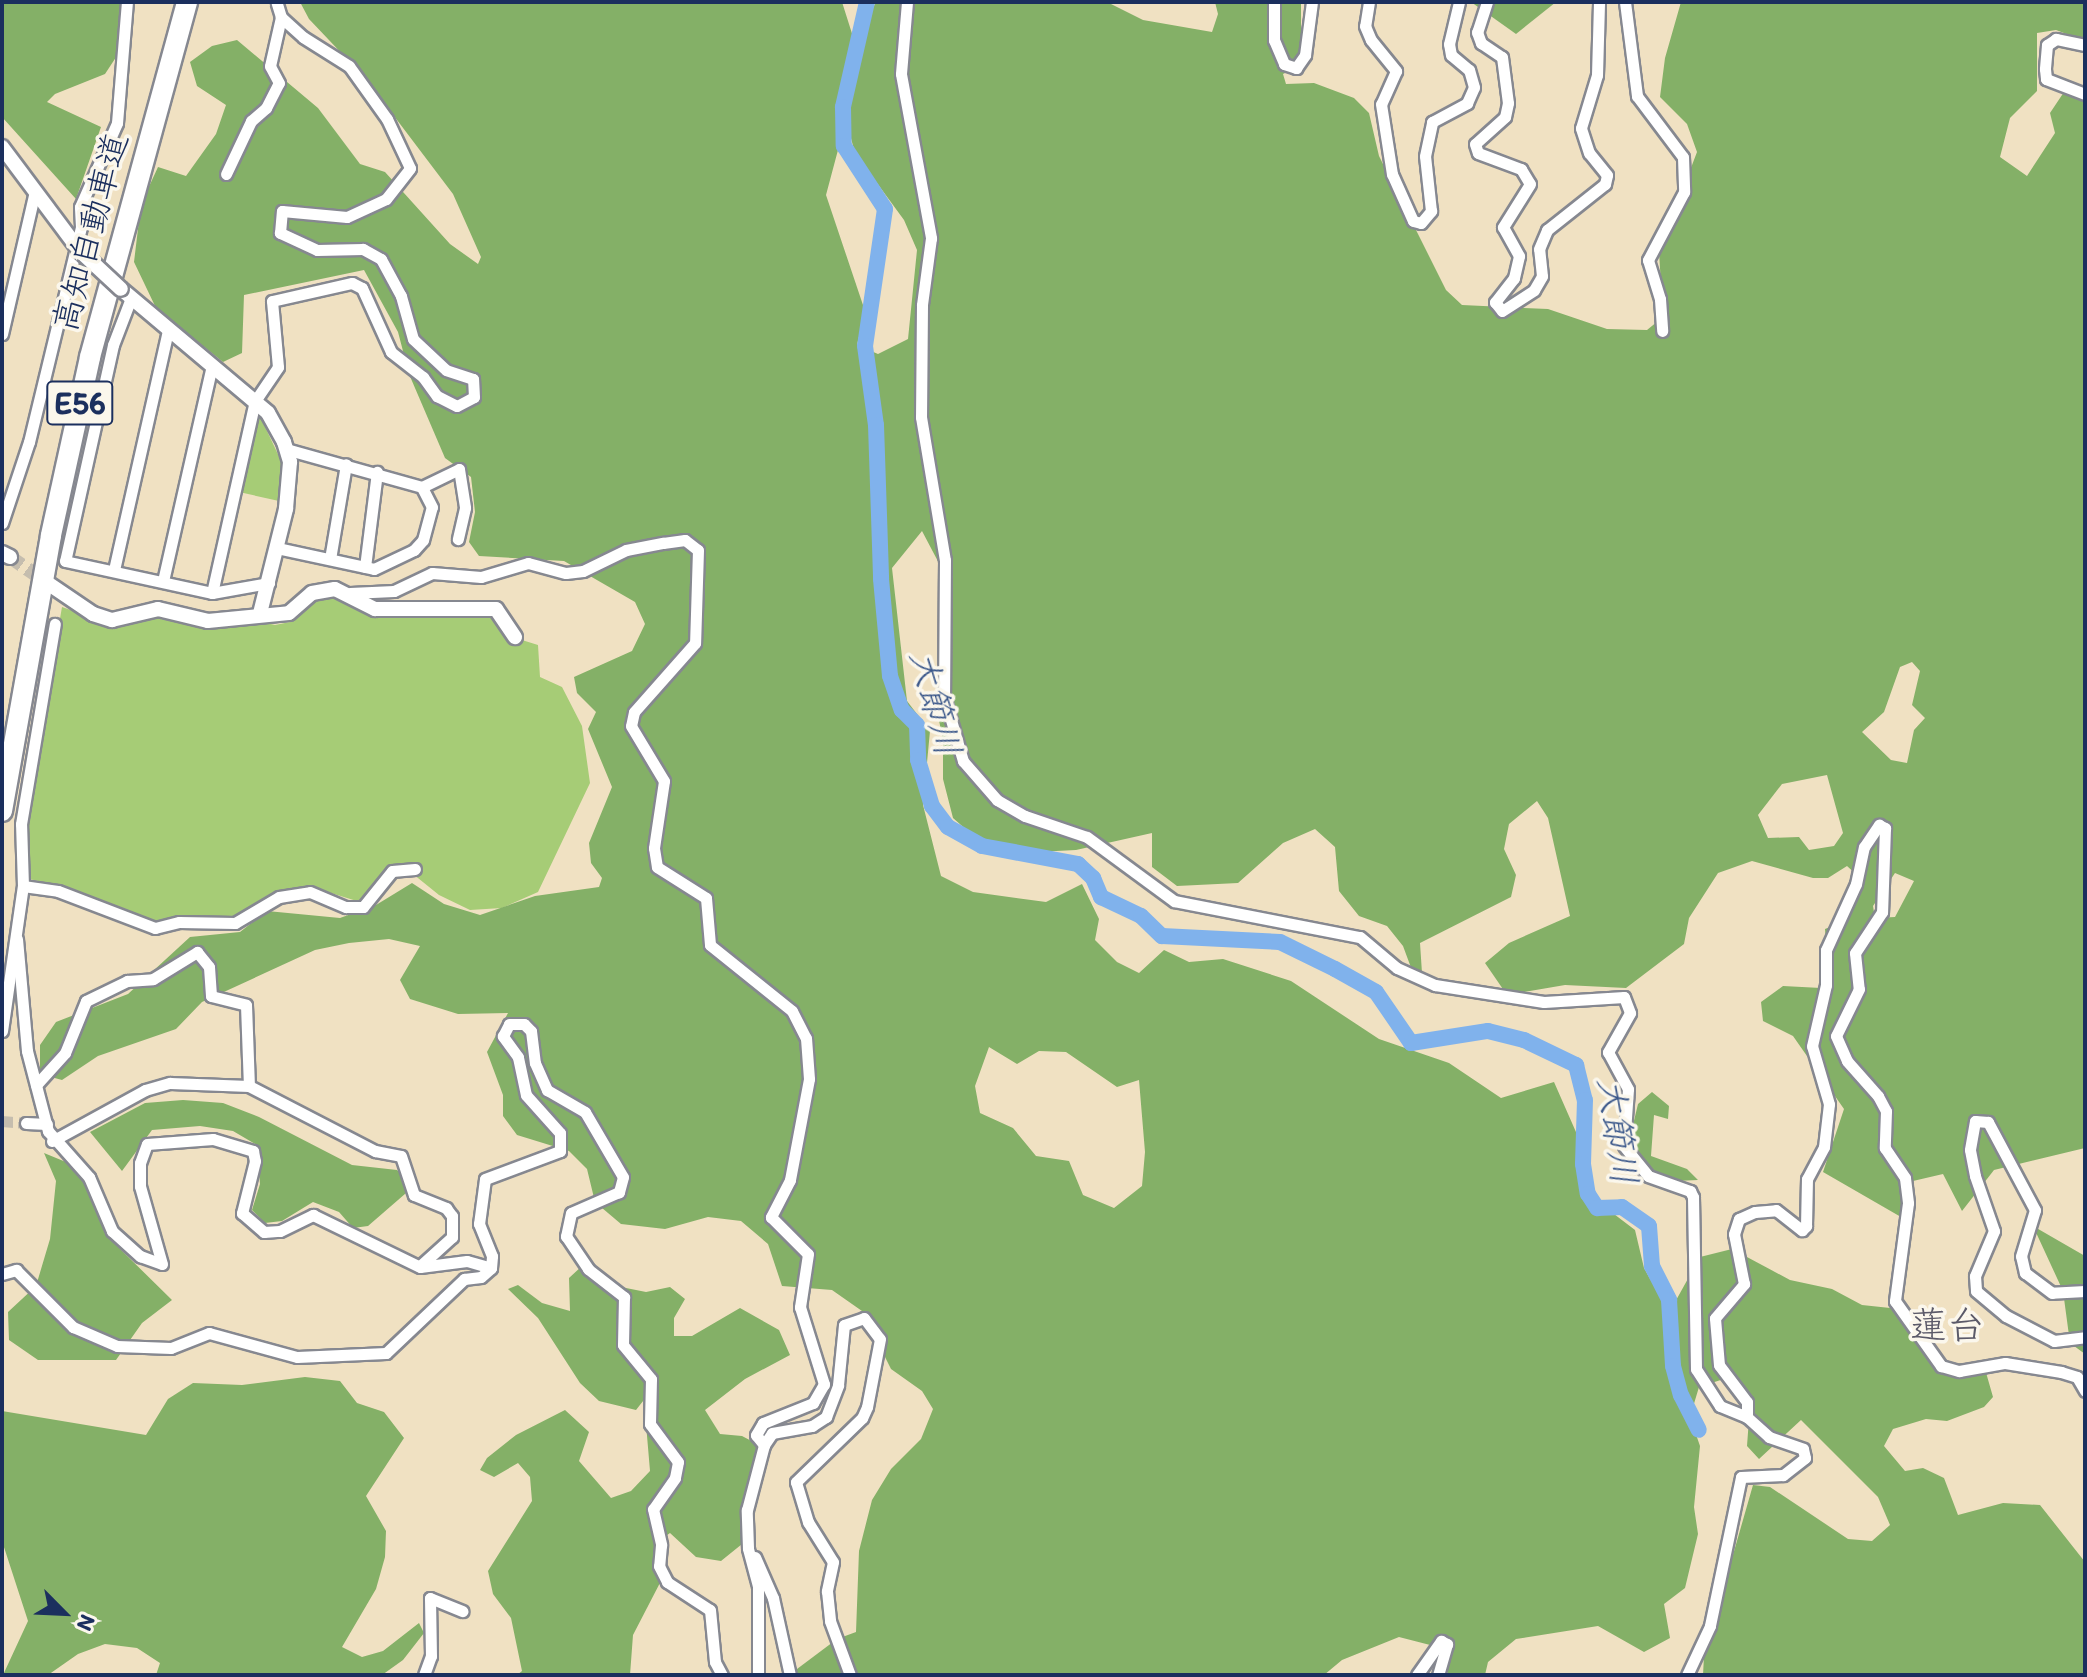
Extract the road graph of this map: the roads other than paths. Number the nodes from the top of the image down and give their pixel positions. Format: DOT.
graph roads {
  1 [pos="127,2"];
  2 [pos="178,2"];
  3 [pos="187,2"];
  4 [pos="907,2"];
  5 [pos="1274,2"];
  6 [pos="1312,2"];
  7 [pos="1369,2"];
  8 [pos="1459,2"];
  9 [pos="1487,2"];
  10 [pos="1599,2"];
  11 [pos="1625,2"];
  12 [pos="277,4"];
  13 [pos="281,17"];
  14 [pos="2085,45"];
  15 [pos="2085,94"];
  16 [pos="2,147"];
  17 [pos="226,174"];
  18 [pos="35,191"];
  19 [pos="76,246"];
  20 [pos="126,294"];
  21 [pos="5,309"];
  22 [pos="168,331"];
  23 [pos="1662,331"];
  24 [pos="2,334"];
  25 [pos="212,365"];
  26 [pos="255,401"];
  27 [pos="286,449"];
  28 [pos="346,464"];
  29 [pos="377,472"];
  30 [pos="422,487"];
  31 [pos="3,515"];
  32 [pos="458,539"];
  33 [pos="277,548"];
  34 [pos="330,559"];
  35 [pos="365,567"];
  36 [pos="114,570"];
  37 [pos="163,581"];
  38 [pos="46,582"];
  39 [pos="269,583"];
  40 [pos="212,593"];
  41 [pos="350,593"];
  42 [pos="260,613"];
  43 [pos="55,624"];
  44 [pos="515,637"];
  45 [pos="2,761"];
  46 [pos="2,811"];
  47 [pos="415,869"];
  48 [pos="23,886"];
  49 [pos="17,939"];
  50 [pos="2,1031"];
  51 [pos="36,1085"];
  52 [pos="249,1086"];
  53 [pos="26,1123"];
  54 [pos="47,1124"];
  55 [pos="52,1141"];
  56 [pos="420,1267"];
  57 [pos="491,1268"];
  58 [pos="2,1274"];
  59 [pos="2085,1291"];
  60 [pos="2085,1337"];
  61 [pos="2085,1391"];
  62 [pos="1747,1417"];
  63 [pos="764,1445"];
  64 [pos="748,1548"];
  65 [pos="462,1611"];
  66 [pos="424,1675"];
  67 [pos="722,1675"];
  68 [pos="758,1675"];
  69 [pos="790,1675"];
  70 [pos="850,1675"];
  71 [pos="1417,1675"];
  72 [pos="1438,1675"];
  73 [pos="1687,1675"];
  1 -- 19 [label="street"];
  2 -- 45 [label="highway, E56"];
  3 -- 46 [label="highway, 高知自動車道 / E56"];
  4 -- 62 [label="street"];
  5 -- 6 [label="street"];
  7 -- 8 [label="street"];
  9 -- 10 [label="street"];
  11 -- 23 [label="street"];
  12 -- 13 [label="street"];
  13 -- 17 [label="street"];
  13 -- 26 [label="street"];
  14 -- 15 [label="street"];
  16 -- 18 [label="street"];
  18 -- 19 [label="street"];
  18 -- 21 [label="street"];
  19 -- 20 [label="street, bridge"];
  19 -- 31 [label="street"];
  20 -- 22 [label="street"];
  20 -- 36 [label="street"];
  21 -- 24 [label="street"];
  22 -- 25 [label="street"];
  22 -- 36 [label="street"];
  25 -- 26 [label="street"];
  25 -- 37 [label="street"];
  26 -- 27 [label="street"];
  26 -- 40 [label="street"];
  27 -- 28 [label="street"];
  27 -- 33 [label="street"];
  28 -- 29 [label="street"];
  28 -- 34 [label="street"];
  29 -- 30 [label="street"];
  29 -- 35 [label="street"];
  30 -- 32 [label="street"];
  30 -- 35 [label="street"];
  33 -- 34 [label="street"];
  33 -- 39 [label="street"];
  34 -- 35 [label="street"];
  36 -- 37 [label="street"];
  37 -- 40 [label="street"];
  38 -- 42 [label="street"];
  39 -- 40 [label="street"];
  39 -- 42 [label="street"];
  41 -- 42 [label="street"];
  41 -- 44 [label="street"];
  41 -- 63 [label="street"];
  43 -- 48 [label="street"];
  47 -- 48 [label="street"];
  48 -- 49 [label="street"];
  49 -- 50 [label="street"];
  49 -- 51 [label="street"];
  51 -- 52 [label="street"];
  51 -- 54 [label="street"];
  52 -- 55 [label="street"];
  52 -- 56 [label="street"];
  53 -- 54 [label="street"];
  54 -- 55 [label="street"];
  55 -- 56 [label="street"];
  56 -- 57 [label="street"];
  57 -- 58 [label="street"];
  57 -- 67 [label="street"];
  59 -- 60 [label="street"];
  61 -- 62 [label="street"];
  62 -- 73 [label="street"];
  63 -- 64 [label="street"];
  63 -- 70 [label="street"];
  64 -- 68 [label="street"];
  64 -- 69 [label="street"];
  65 -- 66 [label="street"];
  71 -- 72 [label="street"];
}
